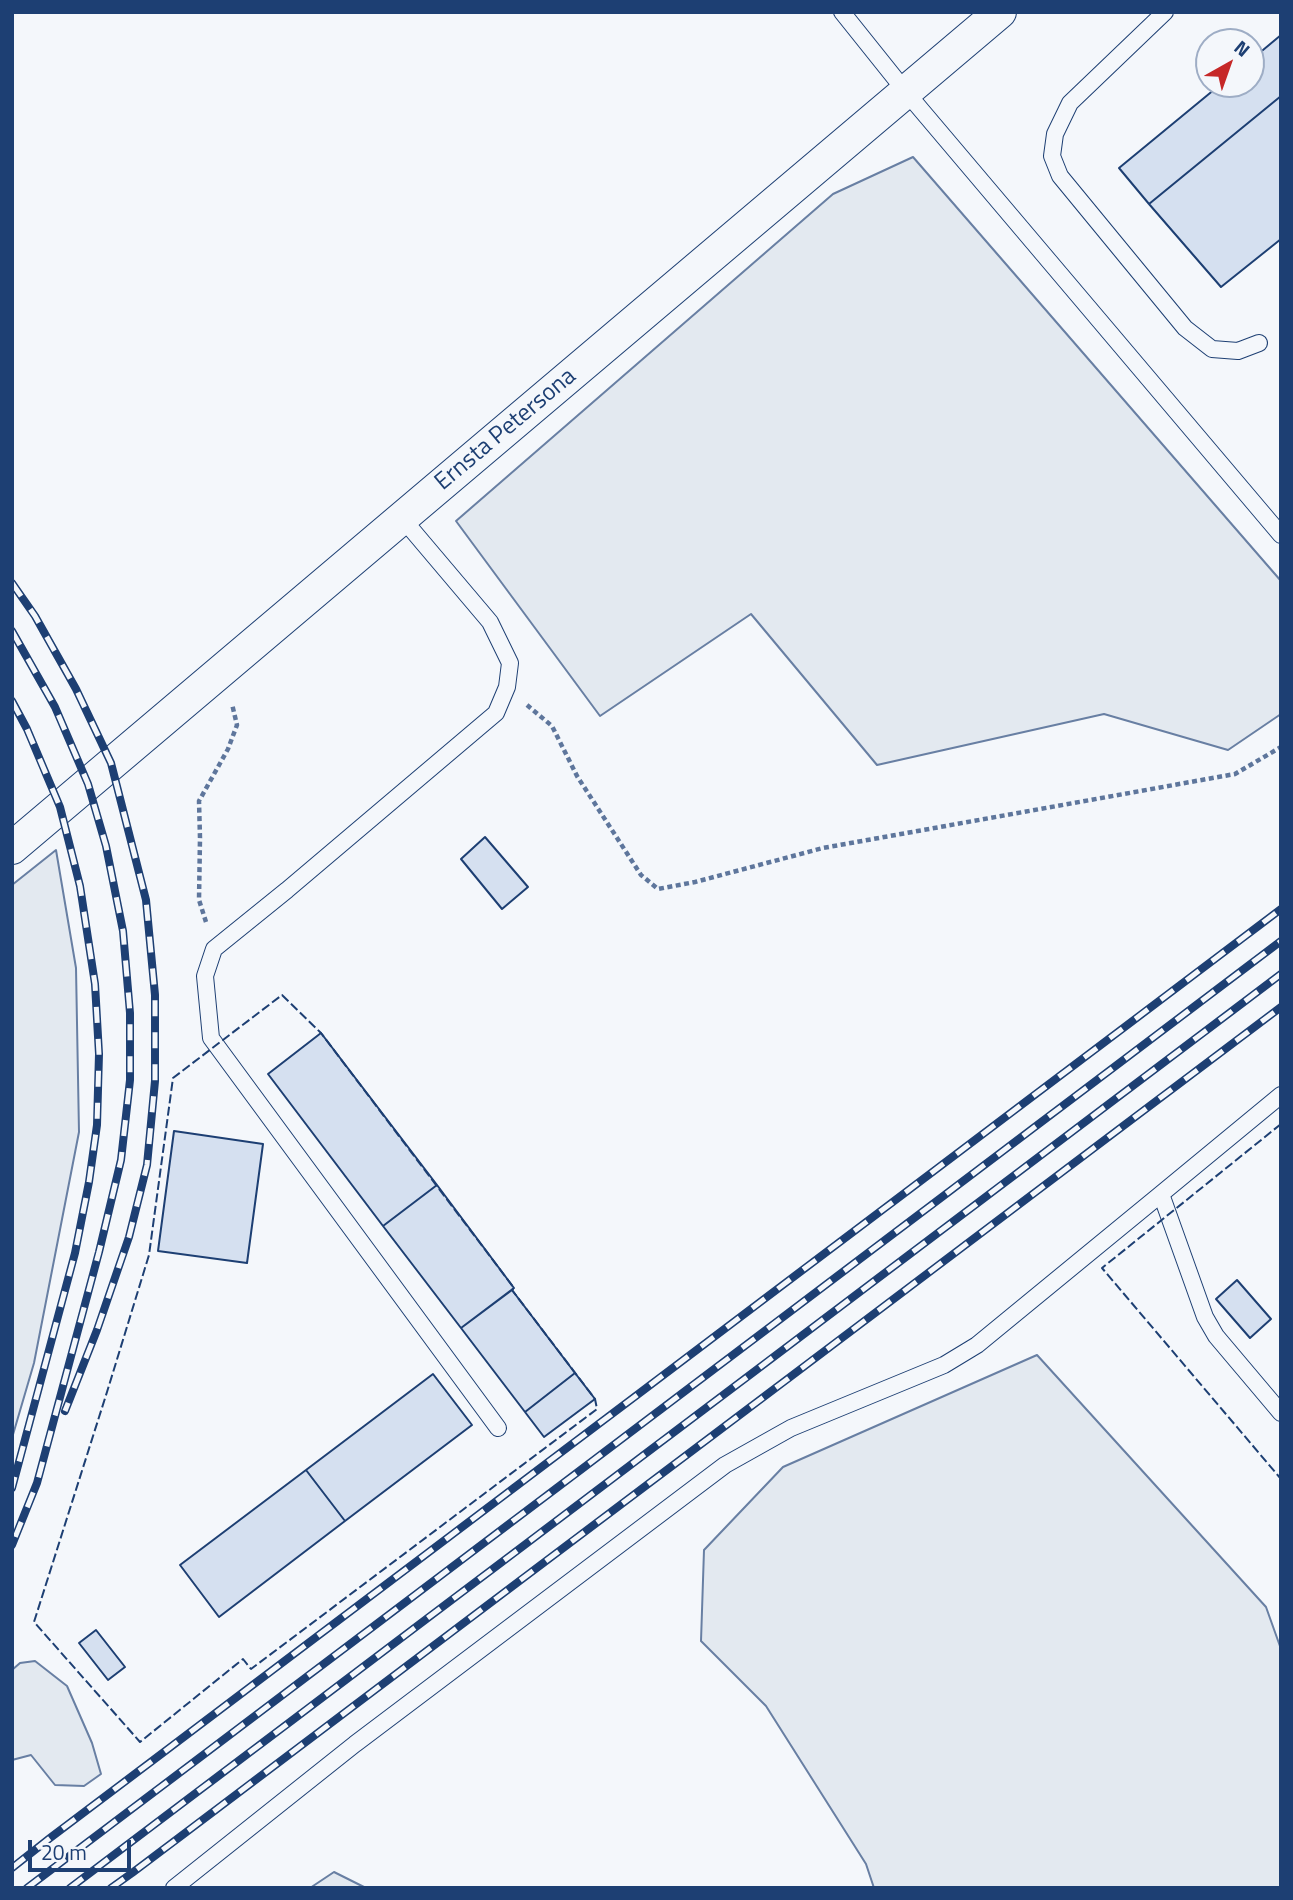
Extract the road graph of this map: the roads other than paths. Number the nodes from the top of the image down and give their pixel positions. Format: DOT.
graph roads {
  1 [pos="842,12"];
  2 [pos="1000,12"];
  3 [pos="1165,12"];
  4 [pos="906,92"];
  5 [pos="1259,343"];
  6 [pos="402,518"];
  7 [pos="1281,535"];
  8 [pos="12,848"];
  9 [pos="1281,1095"];
  10 [pos="1161,1194"];
  11 [pos="1281,1413"];
  12 [pos="498,1428"];
  13 [pos="174,1888"];
  1 -- 4 [label="lane"];
  2 -- 4 [label="street, Ernsta Petersona"];
  3 -- 5 [label="lane"];
  4 -- 6 [label="street, Ernsta Petersona"];
  4 -- 7 [label="lane"];
  6 -- 8 [label="street, Ernsta Petersona"];
  6 -- 12 [label="lane"];
  9 -- 10 [label="lane"];
  10 -- 11 [label="lane"];
  10 -- 13 [label="lane"];
}
